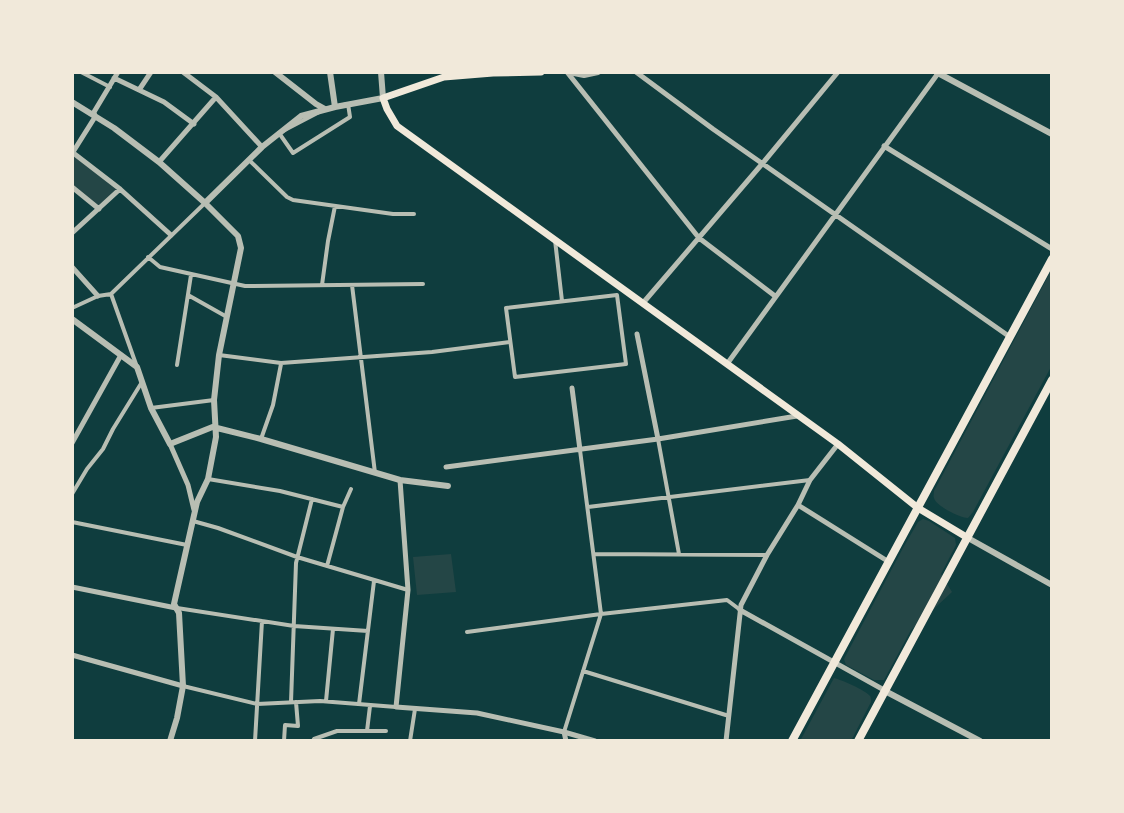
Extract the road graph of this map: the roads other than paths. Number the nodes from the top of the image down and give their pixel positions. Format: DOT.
graph roads {
  1 [pos="81,72"];
  2 [pos="151,72"];
  3 [pos="275,72"];
  4 [pos="330,72"];
  5 [pos="381,72"];
  6 [pos="541,72"];
  7 [pos="568,72"];
  8 [pos="598,72"];
  9 [pos="636,72"];
  10 [pos="838,72"];
  11 [pos="938,72"];
  12 [pos="188,73"];
  13 [pos="473,73"];
  14 [pos="446,74"];
  15 [pos="116,75"];
  16 [pos="110,87"];
  17 [pos="139,90"];
  18 [pos="393,96"];
  19 [pos="216,97"];
  20 [pos="383,98"];
  21 [pos="72,102"];
  22 [pos="348,104"];
  23 [pos="335,107"];
  24 [pos="325,109"];
  25 [pos="390,115"];
  26 [pos="95,117"];
  27 [pos="194,124"];
  28 [pos="279,133"];
  29 [pos="1052,134"];
  30 [pos="884,146"];
  31 [pos="262,147"];
  32 [pos="72,152"];
  33 [pos="249,160"];
  34 [pos="159,162"];
  35 [pos="762,164"];
  36 [pos="72,187"];
  37 [pos="120,189"];
  38 [pos="205,203"];
  39 [pos="335,206"];
  40 [pos="99,209"];
  41 [pos="414,214"];
  42 [pos="834,214"];
  43 [pos="72,233"];
  44 [pos="171,235"];
  45 [pos="699,238"];
  46 [pos="555,240"];
  47 [pos="1052,249"];
  48 [pos="148,257"];
  49 [pos="1052,259"];
  50 [pos="72,267"];
  51 [pos="191,275"];
  52 [pos="235,284"];
  53 [pos="352,284"];
  54 [pos="423,284"];
  55 [pos="322,285"];
  56 [pos="111,294"];
  57 [pos="188,295"];
  58 [pos="98,296"];
  59 [pos="775,296"];
  60 [pos="562,301"];
  61 [pos="643,303"];
  62 [pos="72,308"];
  63 [pos="227,317"];
  64 [pos="72,319"];
  65 [pos="637,334"];
  66 [pos="1010,337"];
  67 [pos="510,342"];
  68 [pos="121,355"];
  69 [pos="219,355"];
  70 [pos="360,358"];
  71 [pos="281,363"];
  72 [pos="727,364"];
  73 [pos="177,365"];
  74 [pos="137,367"];
  75 [pos="1052,380"];
  76 [pos="142,382"];
  77 [pos="572,388"];
  78 [pos="214,400"];
  79 [pos="151,408"];
  80 [pos="798,415"];
  81 [pos="216,427"];
  82 [pos="261,439"];
  83 [pos="658,439"];
  84 [pos="72,443"];
  85 [pos="170,444"];
  86 [pos="838,444"];
  87 [pos="580,450"];
  88 [pos="446,467"];
  89 [pos="375,473"];
  90 [pos="208,479"];
  91 [pos="400,480"];
  92 [pos="810,480"];
  93 [pos="448,486"];
  94 [pos="351,489"];
  95 [pos="72,494"];
  96 [pos="669,497"];
  97 [pos="312,499"];
  98 [pos="798,505"];
  99 [pos="343,507"];
  100 [pos="588,507"];
  101 [pos="918,508"];
  102 [pos="194,517"];
  103 [pos="72,522"];
  104 [pos="968,538"];
  105 [pos="188,545"];
  106 [pos="595,554"];
  107 [pos="679,554"];
  108 [pos="767,555"];
  109 [pos="297,557"];
  110 [pos="889,562"];
  111 [pos="327,566"];
  112 [pos="374,581"];
  113 [pos="1052,585"];
  114 [pos="72,587"];
  115 [pos="408,590"];
  116 [pos="177,608"];
  117 [pos="740,610"];
  118 [pos="601,614"];
  119 [pos="750,616"];
  120 [pos="262,621"];
  121 [pos="294,626"];
  122 [pos="738,628"];
  123 [pos="333,629"];
  124 [pos="368,631"];
  125 [pos="467,632"];
  126 [pos="72,655"];
  127 [pos="835,663"];
  128 [pos="583,671"];
  129 [pos="183,686"];
  130 [pos="885,691"];
  131 [pos="326,701"];
  132 [pos="293,702"];
  133 [pos="257,704"];
  134 [pos="359,704"];
  135 [pos="370,706"];
  136 [pos="396,707"];
  137 [pos="415,709"];
  138 [pos="729,716"];
  139 [pos="367,731"];
  140 [pos="386,731"];
  141 [pos="564,732"];
  142 [pos="170,741"];
  143 [pos="255,741"];
  144 [pos="284,741"];
  145 [pos="313,741"];
  146 [pos="410,741"];
  147 [pos="566,741"];
  148 [pos="595,741"];
  149 [pos="726,741"];
  150 [pos="792,741"];
  151 [pos="858,741"];
  152 [pos="980,741"];
  1 -- 16 [label="street"];
  2 -- 17 [label="street"];
  3 -- 24 [label="street"];
  4 -- 23 [label="street"];
  5 -- 20 [label="street"];
  6 -- 13 [label="main road"];
  7 -- 8 [label="street"];
  7 -- 45 [label="street"];
  9 -- 35 [label="street"];
  10 -- 35 [label="street"];
  11 -- 29 [label="street"];
  11 -- 30 [label="street"];
  12 -- 19 [label="street"];
  13 -- 14 [label="main road"];
  14 -- 18 [label="main road"];
  15 -- 16 [label="street"];
  15 -- 17 [label="street"];
  16 -- 26 [label="street"];
  17 -- 27 [label="street"];
  18 -- 20 [label="main road"];
  18 -- 25 [label="main road"];
  19 -- 27 [label="street"];
  19 -- 31 [label="street"];
  20 -- 22 [label="street"];
  20 -- 25 [label="main road"];
  21 -- 26 [label="street"];
  22 -- 23 [label="street"];
  22 -- 24 [label="street"];
  22 -- 28 [label="street"];
  23 -- 24 [label="street"];
  24 -- 28 [label="street"];
  25 -- 46 [label="main road"];
  26 -- 32 [label="street"];
  26 -- 34 [label="street"];
  27 -- 34 [label="street"];
  28 -- 31 [label="street"];
  30 -- 42 [label="street"];
  30 -- 47 [label="street"];
  31 -- 33 [label="street"];
  32 -- 37 [label="street"];
  33 -- 38 [label="street"];
  33 -- 39 [label="street"];
  34 -- 38 [label="street"];
  35 -- 42 [label="street"];
  35 -- 45 [label="street"];
  36 -- 40 [label="street"];
  37 -- 40 [label="street"];
  37 -- 44 [label="street"];
  38 -- 44 [label="street"];
  38 -- 52 [label="street"];
  39 -- 41 [label="street"];
  39 -- 55 [label="street"];
  40 -- 43 [label="street"];
  42 -- 59 [label="street"];
  42 -- 66 [label="street"];
  44 -- 48 [label="street"];
  45 -- 59 [label="street"];
  45 -- 61 [label="street"];
  46 -- 60 [label="street"];
  46 -- 61 [label="main road"];
  48 -- 51 [label="street"];
  48 -- 56 [label="street"];
  49 -- 66 [label="main road"];
  50 -- 58 [label="street"];
  51 -- 52 [label="street"];
  51 -- 57 [label="street"];
  52 -- 55 [label="street"];
  52 -- 63 [label="street"];
  53 -- 54 [label="street"];
  53 -- 55 [label="street"];
  53 -- 70 [label="street"];
  56 -- 58 [label="street"];
  56 -- 74 [label="street"];
  57 -- 63 [label="street"];
  57 -- 73 [label="street"];
  58 -- 62 [label="street"];
  59 -- 72 [label="street"];
  60 -- 67 [label="street"];
  60 -- 67 [label="street"];
  61 -- 72 [label="main road"];
  63 -- 69 [label="street"];
  64 -- 68 [label="street"];
  65 -- 83 [label="street"];
  66 -- 101 [label="main road"];
  67 -- 70 [label="street"];
  68 -- 74 [label="street"];
  68 -- 84 [label="street"];
  69 -- 71 [label="street"];
  69 -- 78 [label="street"];
  70 -- 71 [label="street"];
  70 -- 89 [label="street"];
  71 -- 82 [label="street"];
  72 -- 80 [label="main road"];
  74 -- 76 [label="street"];
  75 -- 104 [label="main road"];
  76 -- 79 [label="street"];
  76 -- 95 [label="street"];
  77 -- 87 [label="street"];
  78 -- 79 [label="street"];
  78 -- 81 [label="street"];
  79 -- 85 [label="street"];
  80 -- 83 [label="street"];
  80 -- 86 [label="main road"];
  81 -- 82 [label="street"];
  81 -- 85 [label="street"];
  81 -- 90 [label="street"];
  82 -- 89 [label="street"];
  83 -- 87 [label="street"];
  83 -- 96 [label="street"];
  85 -- 102 [label="street"];
  86 -- 92 [label="street"];
  86 -- 101 [label="main road"];
  87 -- 88 [label="street"];
  87 -- 100 [label="street"];
  89 -- 91 [label="street"];
  90 -- 97 [label="street"];
  90 -- 102 [label="street"];
  91 -- 93 [label="street"];
  91 -- 115 [label="street"];
  92 -- 96 [label="street"];
  92 -- 98 [label="street"];
  94 -- 99 [label="street"];
  96 -- 100 [label="street"];
  96 -- 107 [label="street"];
  97 -- 99 [label="street"];
  97 -- 109 [label="street"];
  98 -- 108 [label="street"];
  98 -- 110 [label="street"];
  99 -- 111 [label="street"];
  100 -- 106 [label="street"];
  101 -- 104 [label="main road"];
  101 -- 110 [label="main road"];
  102 -- 105 [label="street"];
  102 -- 109 [label="street"];
  103 -- 105 [label="street"];
  104 -- 113 [label="street"];
  104 -- 130 [label="main road"];
  105 -- 116 [label="street"];
  106 -- 107 [label="street"];
  106 -- 118 [label="street"];
  107 -- 108 [label="street"];
  108 -- 117 [label="street"];
  109 -- 111 [label="street"];
  109 -- 121 [label="street"];
  110 -- 127 [label="main road"];
  111 -- 112 [label="street"];
  112 -- 115 [label="street"];
  112 -- 124 [label="street"];
  114 -- 116 [label="street"];
  115 -- 136 [label="street"];
  116 -- 120 [label="street"];
  116 -- 129 [label="street"];
  117 -- 118 [label="street"];
  117 -- 119 [label="street"];
  117 -- 122 [label="street"];
  118 -- 125 [label="street"];
  118 -- 128 [label="street"];
  119 -- 122 [label="street"];
  119 -- 127 [label="street"];
  120 -- 121 [label="street"];
  120 -- 133 [label="street"];
  121 -- 123 [label="street"];
  121 -- 132 [label="street"];
  122 -- 138 [label="street"];
  123 -- 124 [label="street"];
  123 -- 131 [label="street"];
  124 -- 134 [label="street"];
  126 -- 129 [label="street"];
  127 -- 130 [label="street"];
  127 -- 150 [label="main road"];
  128 -- 138 [label="street"];
  128 -- 141 [label="street"];
  129 -- 133 [label="street"];
  129 -- 142 [label="street"];
  130 -- 151 [label="main road"];
  130 -- 152 [label="street"];
  131 -- 132 [label="street"];
  131 -- 134 [label="street"];
  132 -- 133 [label="street"];
  132 -- 144 [label="street"];
  133 -- 143 [label="street"];
  134 -- 135 [label="street"];
  135 -- 136 [label="street"];
  135 -- 139 [label="street"];
  136 -- 137 [label="street"];
  137 -- 141 [label="street"];
  137 -- 146 [label="street"];
  138 -- 149 [label="street"];
  139 -- 140 [label="street"];
  139 -- 145 [label="street"];
  141 -- 147 [label="street"];
  141 -- 148 [label="street"];
}
